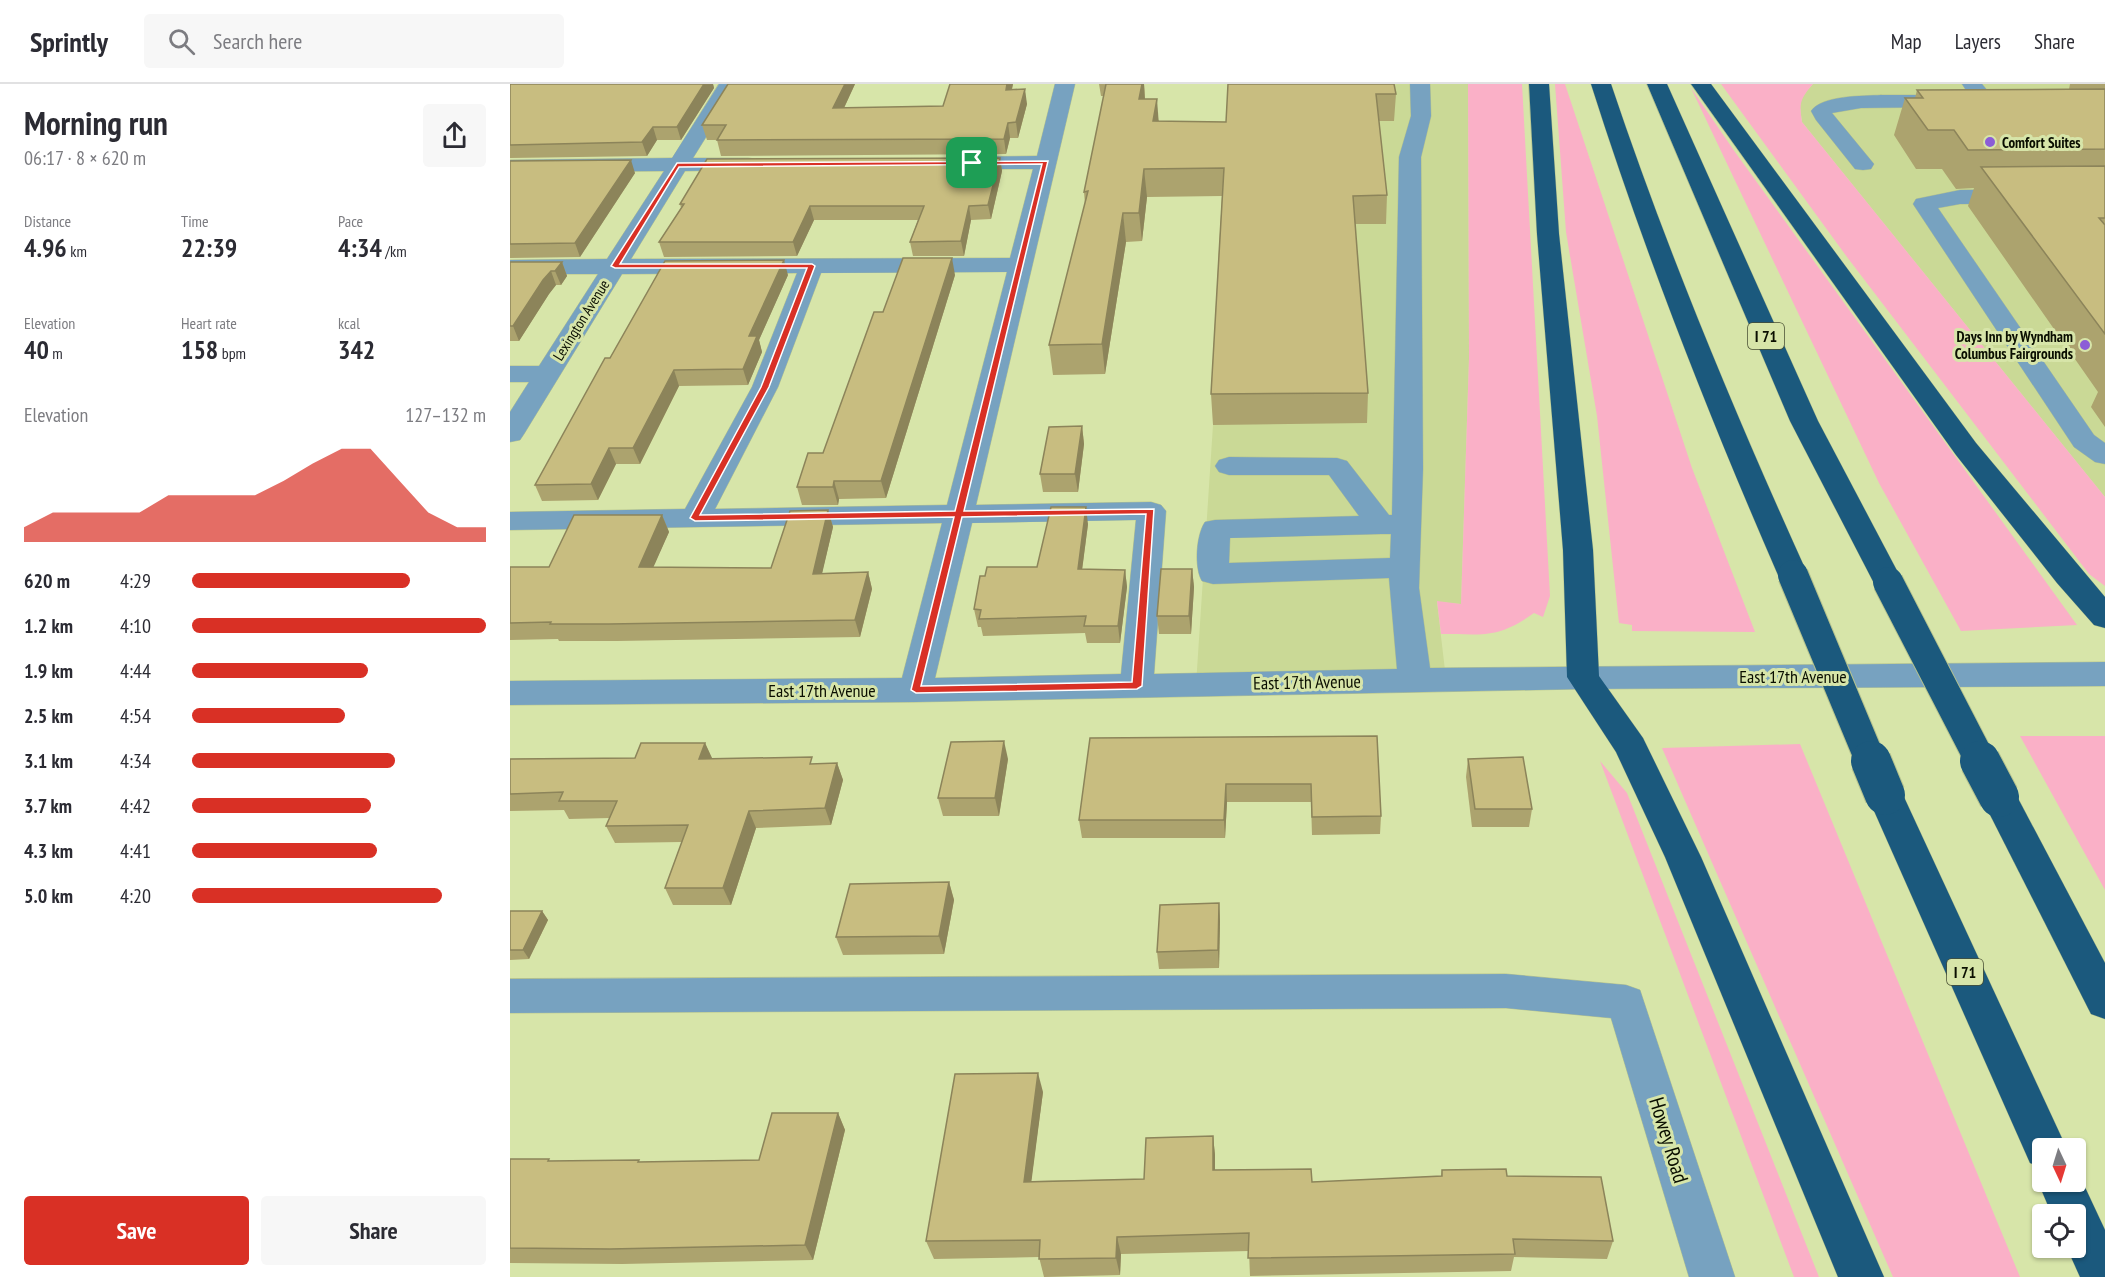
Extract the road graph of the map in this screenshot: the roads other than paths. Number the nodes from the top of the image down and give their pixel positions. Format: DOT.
graph roads {
  1 [pos="729,84"];
  2 [pos="1065,84"];
  3 [pos="1420,84"];
  4 [pos="1539,84"];
  5 [pos="1601,84"];
  6 [pos="1657,84"];
  7 [pos="1701,84"];
  8 [pos="1972,84"];
  9 [pos="1986,101"];
  10 [pos="2008,101"];
  11 [pos="1045,162"];
  12 [pos="939,163"];
  13 [pos="772,164"];
  14 [pos="1863,164"];
  15 [pos="677,165"];
  16 [pos="510,166"];
  17 [pos="2105,196"];
  18 [pos="615,266"];
  19 [pos="812,266"];
  20 [pos="1020,266"];
  21 [pos="510,267"];
  22 [pos="510,374"];
  23 [pos="548,374"];
  24 [pos="510,434"];
  25 [pos="2105,456"];
  26 [pos="1229,465"];
  27 [pos="959,514"];
  28 [pos="695,518"];
  29 [pos="510,521"];
  30 [pos="1394,525"];
  31 [pos="1405,567"];
  32 [pos="2105,617"];
  33 [pos="2105,674"];
  34 [pos="1583,677"];
  35 [pos="1415,680"];
  36 [pos="1137,686"];
  37 [pos="916,690"];
  38 [pos="510,693"];
  39 [pos="510,996"];
  40 [pos="2105,1002"];
  41 [pos="2040,1138"];
  42 [pos="2086,1239"];
  43 [pos="1712,1277"];
  44 [pos="1861,1277"];
  45 [pos="2103,1277"];
  1 -- 15 [label="street, Lexington Avenue"];
  2 -- 11 [label="street"];
  3 -- 30 [label="street"];
  4 -- 34 [label="highway"];
  5 -- 41 [label="highway, I 71, bridge"];
  6 -- 40 [label="highway, I 71, bridge"];
  7 -- 32 [label="highway"];
  8 -- 9 [label="street"];
  9 -- 10 [label="street"];
  9 -- 14 [label="street"];
  11 -- 12 [label="street"];
  11 -- 20 [label="street"];
  13 -- 15 [label="street"];
  15 -- 16 [label="street"];
  15 -- 18 [label="street, Lexington Avenue"];
  17 -- 25 [label="street"];
  18 -- 19 [label="street"];
  18 -- 21 [label="street"];
  18 -- 23 [label="street, Lexington Avenue"];
  19 -- 20 [label="street"];
  19 -- 28 [label="street"];
  20 -- 27 [label="street"];
  22 -- 23 [label="street"];
  23 -- 24 [label="street, Lexington Avenue"];
  26 -- 30 [label="street"];
  27 -- 28 [label="street"];
  27 -- 36 [label="street"];
  27 -- 37 [label="street"];
  28 -- 29 [label="street"];
  30 -- 31 [label="street"];
  30 -- 31 [label="street"];
  31 -- 35 [label="street"];
  33 -- 34 [label="street, East 17th Avenue"];
  34 -- 35 [label="street, East 17th Avenue"];
  34 -- 44 [label="highway"];
  35 -- 36 [label="street, East 17th Avenue"];
  36 -- 37 [label="street, East 17th Avenue"];
  37 -- 38 [label="street, East 17th Avenue"];
  39 -- 43 [label="street, Howey Road"];
  42 -- 45 [label="highway"];
}
